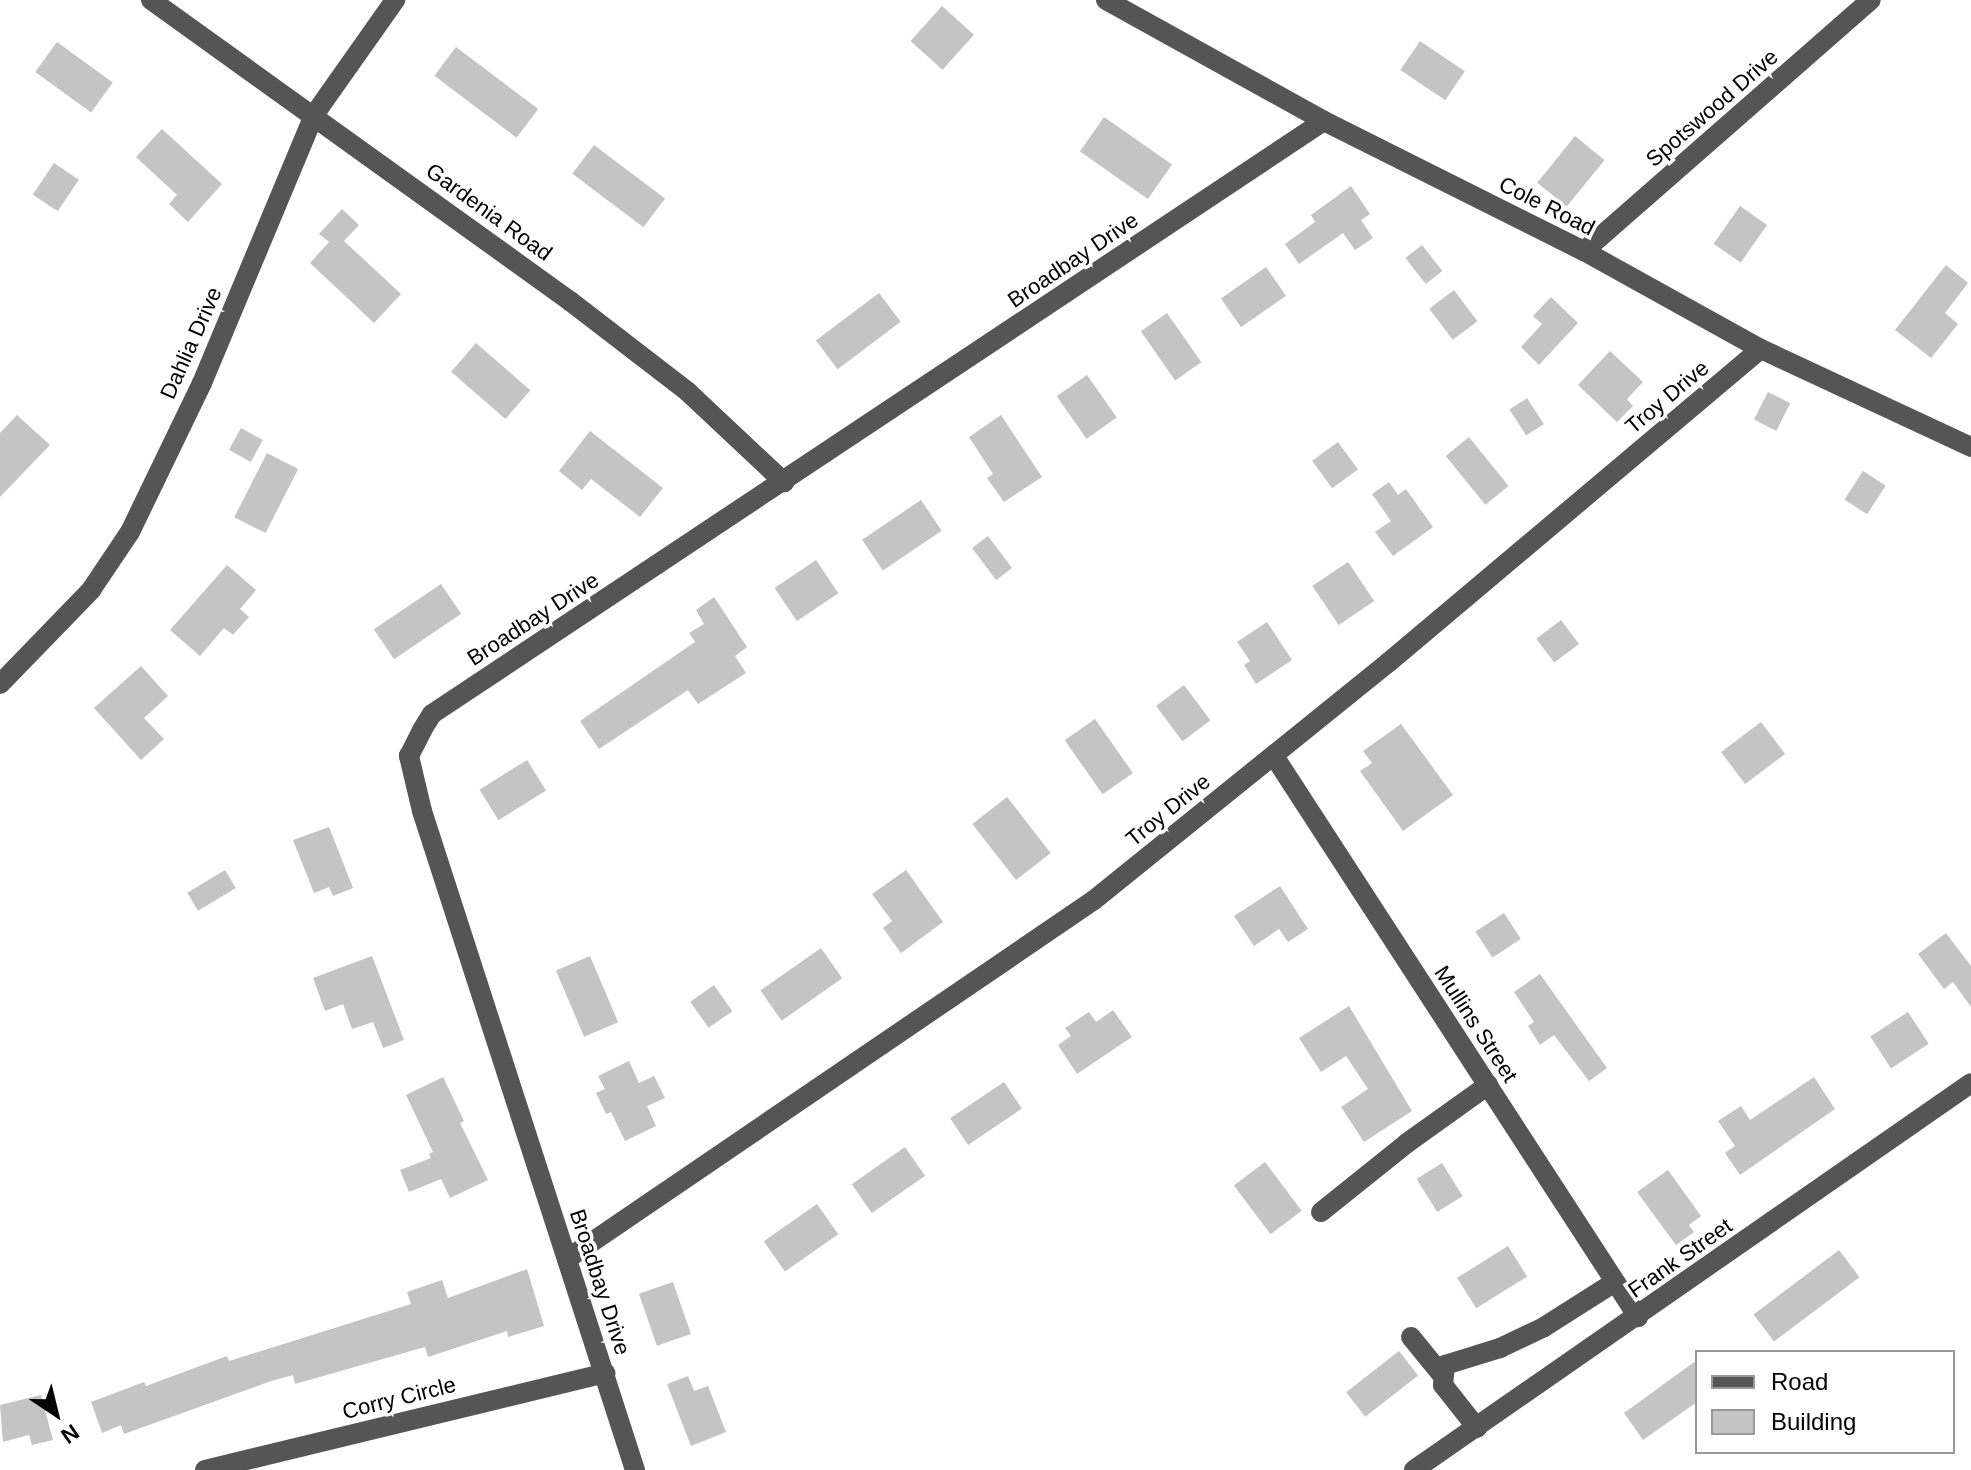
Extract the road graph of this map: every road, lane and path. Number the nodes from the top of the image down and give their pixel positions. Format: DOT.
graph roads {
  1 [pos="151,0"];
  2 [pos="395,0"];
  3 [pos="1106,0"];
  4 [pos="1871,0"];
  5 [pos="314,115"];
  6 [pos="1324,121"];
  7 [pos="1584,251"];
  8 [pos="1761,349"];
  9 [pos="1971,447"];
  10 [pos="784,482"];
  11 [pos="0,684"];
  12 [pos="1274,756"];
  13 [pos="1971,1083"];
  14 [pos="1488,1085"];
  15 [pos="1321,1212"];
  16 [pos="567,1259"];
  17 [pos="1615,1282"];
  18 [pos="1638,1317"];
  19 [pos="1411,1337"];
  20 [pos="605,1373"];
  21 [pos="1442,1375"];
  22 [pos="1477,1428"];
  23 [pos="205,1470"];
  24 [pos="635,1470"];
  25 [pos="1414,1470"];
  1 -- 5 [label="street, Gardenia Road"];
  2 -- 5 [label="street, Dahlia Drive"];
  3 -- 6 [label="street, Cole Road"];
  4 -- 7 [label="street, Spotswood Drive"];
  5 -- 10 [label="street, Gardenia Road"];
  5 -- 11 [label="street, Dahlia Drive"];
  6 -- 7 [label="street, Cole Road"];
  6 -- 10 [label="street, Broadbay Drive"];
  7 -- 8 [label="street, Cole Road"];
  8 -- 9 [label="street, Cole Road"];
  8 -- 12 [label="street, Troy Drive"];
  10 -- 16 [label="street, Broadbay Drive"];
  12 -- 14 [label="street, Mullins Street"];
  12 -- 16 [label="street, Troy Drive"];
  13 -- 18 [label="street, Frank Street"];
  14 -- 15 [label="street"];
  14 -- 17 [label="street, Mullins Street"];
  16 -- 20 [label="street, Broadbay Drive"];
  17 -- 18 [label="street, Mullins Street"];
  17 -- 21 [label="street"];
  18 -- 22 [label="street, Frank Street"];
  19 -- 21 [label="street"];
  20 -- 23 [label="street, Corry Circle"];
  20 -- 24 [label="street, Broadbay Drive"];
  21 -- 22 [label="street"];
  22 -- 25 [label="street, Frank Street"];
}
